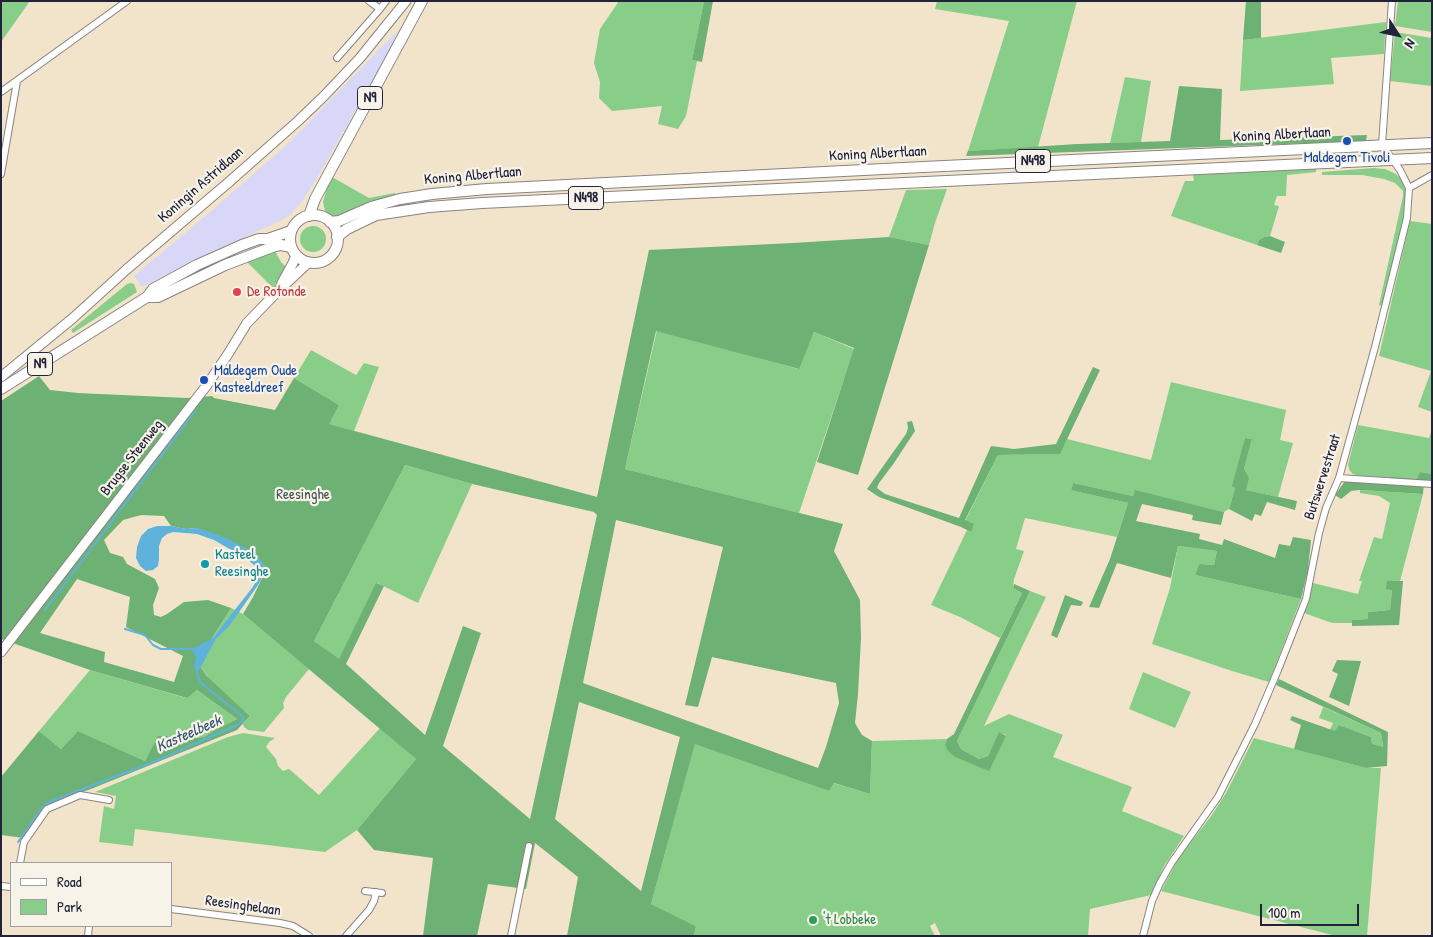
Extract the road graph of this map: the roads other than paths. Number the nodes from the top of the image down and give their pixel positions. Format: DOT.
graph roads {
  1 [pos="127,1"];
  2 [pos="369,1"];
  3 [pos="386,1"];
  4 [pos="406,1"];
  5 [pos="422,1"];
  6 [pos="1392,1"];
  7 [pos="380,9"];
  8 [pos="337,58"];
  9 [pos="17,81"];
  10 [pos="1,92"];
  11 [pos="1432,143"];
  12 [pos="1382,145"];
  13 [pos="1432,158"];
  14 [pos="1392,160"];
  15 [pos="1,174"];
  16 [pos="1432,175"];
  17 [pos="326,179"];
  18 [pos="1410,188"];
  19 [pos="309,216"];
  20 [pos="326,219"];
  21 [pos="291,231"];
  22 [pos="337,237"];
  23 [pos="293,251"];
  24 [pos="309,262"];
  25 [pos="277,292"];
  26 [pos="147,297"];
  27 [pos="1,377"];
  28 [pos="1,389"];
  29 [pos="1339,478"];
  30 [pos="1432,484"];
  31 [pos="1,652"];
  32 [pos="109,800"];
  33 [pos="529,846"];
  34 [pos="20,862"];
  35 [pos="365,891"];
  36 [pos="172,908"];
  37 [pos="309,936"];
  38 [pos="346,936"];
  39 [pos="511,936"];
  40 [pos="1143,936"];
  1 -- 9 [label="street"];
  2 -- 7 [label="street"];
  3 -- 7 [label="street"];
  4 -- 27 [label="main road, Koningin Astridlaan"];
  5 -- 17 [label="main road, N9"];
  6 -- 12 [label="street"];
  7 -- 8 [label="street"];
  9 -- 10 [label="street"];
  9 -- 15 [label="street"];
  11 -- 12 [label="main road, Koning Albertlaan / N498"];
  12 -- 14 [label="street"];
  12 -- 20 [label="main road, Koning Albertlaan / N498"];
  13 -- 14 [label="main road, Koning Albertlaan / N498"];
  14 -- 18 [label="street"];
  14 -- 22 [label="main road, Koning Albertlaan / N498"];
  16 -- 18 [label="street"];
  17 -- 19 [label="main road, N9"];
  17 -- 20 [label="main road, N9"];
  18 -- 29 [label="street, Butswervestraat"];
  19 -- 20 [label="main road"];
  19 -- 21 [label="main road"];
  20 -- 22 [label="main road"];
  21 -- 23 [label="main road, Brugse Steenweg"];
  21 -- 26 [label="main road, N9"];
  22 -- 24 [label="main road, Brugse Steenweg"];
  23 -- 24 [label="main road"];
  23 -- 25 [label="main road, Brugse Steenweg"];
  23 -- 26 [label="main road, N9"];
  24 -- 25 [label="main road, Brugse Steenweg"];
  25 -- 31 [label="main road, Brugse Steenweg"];
  26 -- 28 [label="main road, N9"];
  29 -- 30 [label="street"];
  29 -- 40 [label="street, Butswervestraat"];
  32 -- 34 [label="street"];
  33 -- 39 [label="street"];
  35 -- 38 [label="street"];
  36 -- 37 [label="street, Reesinghelaan"];
}
